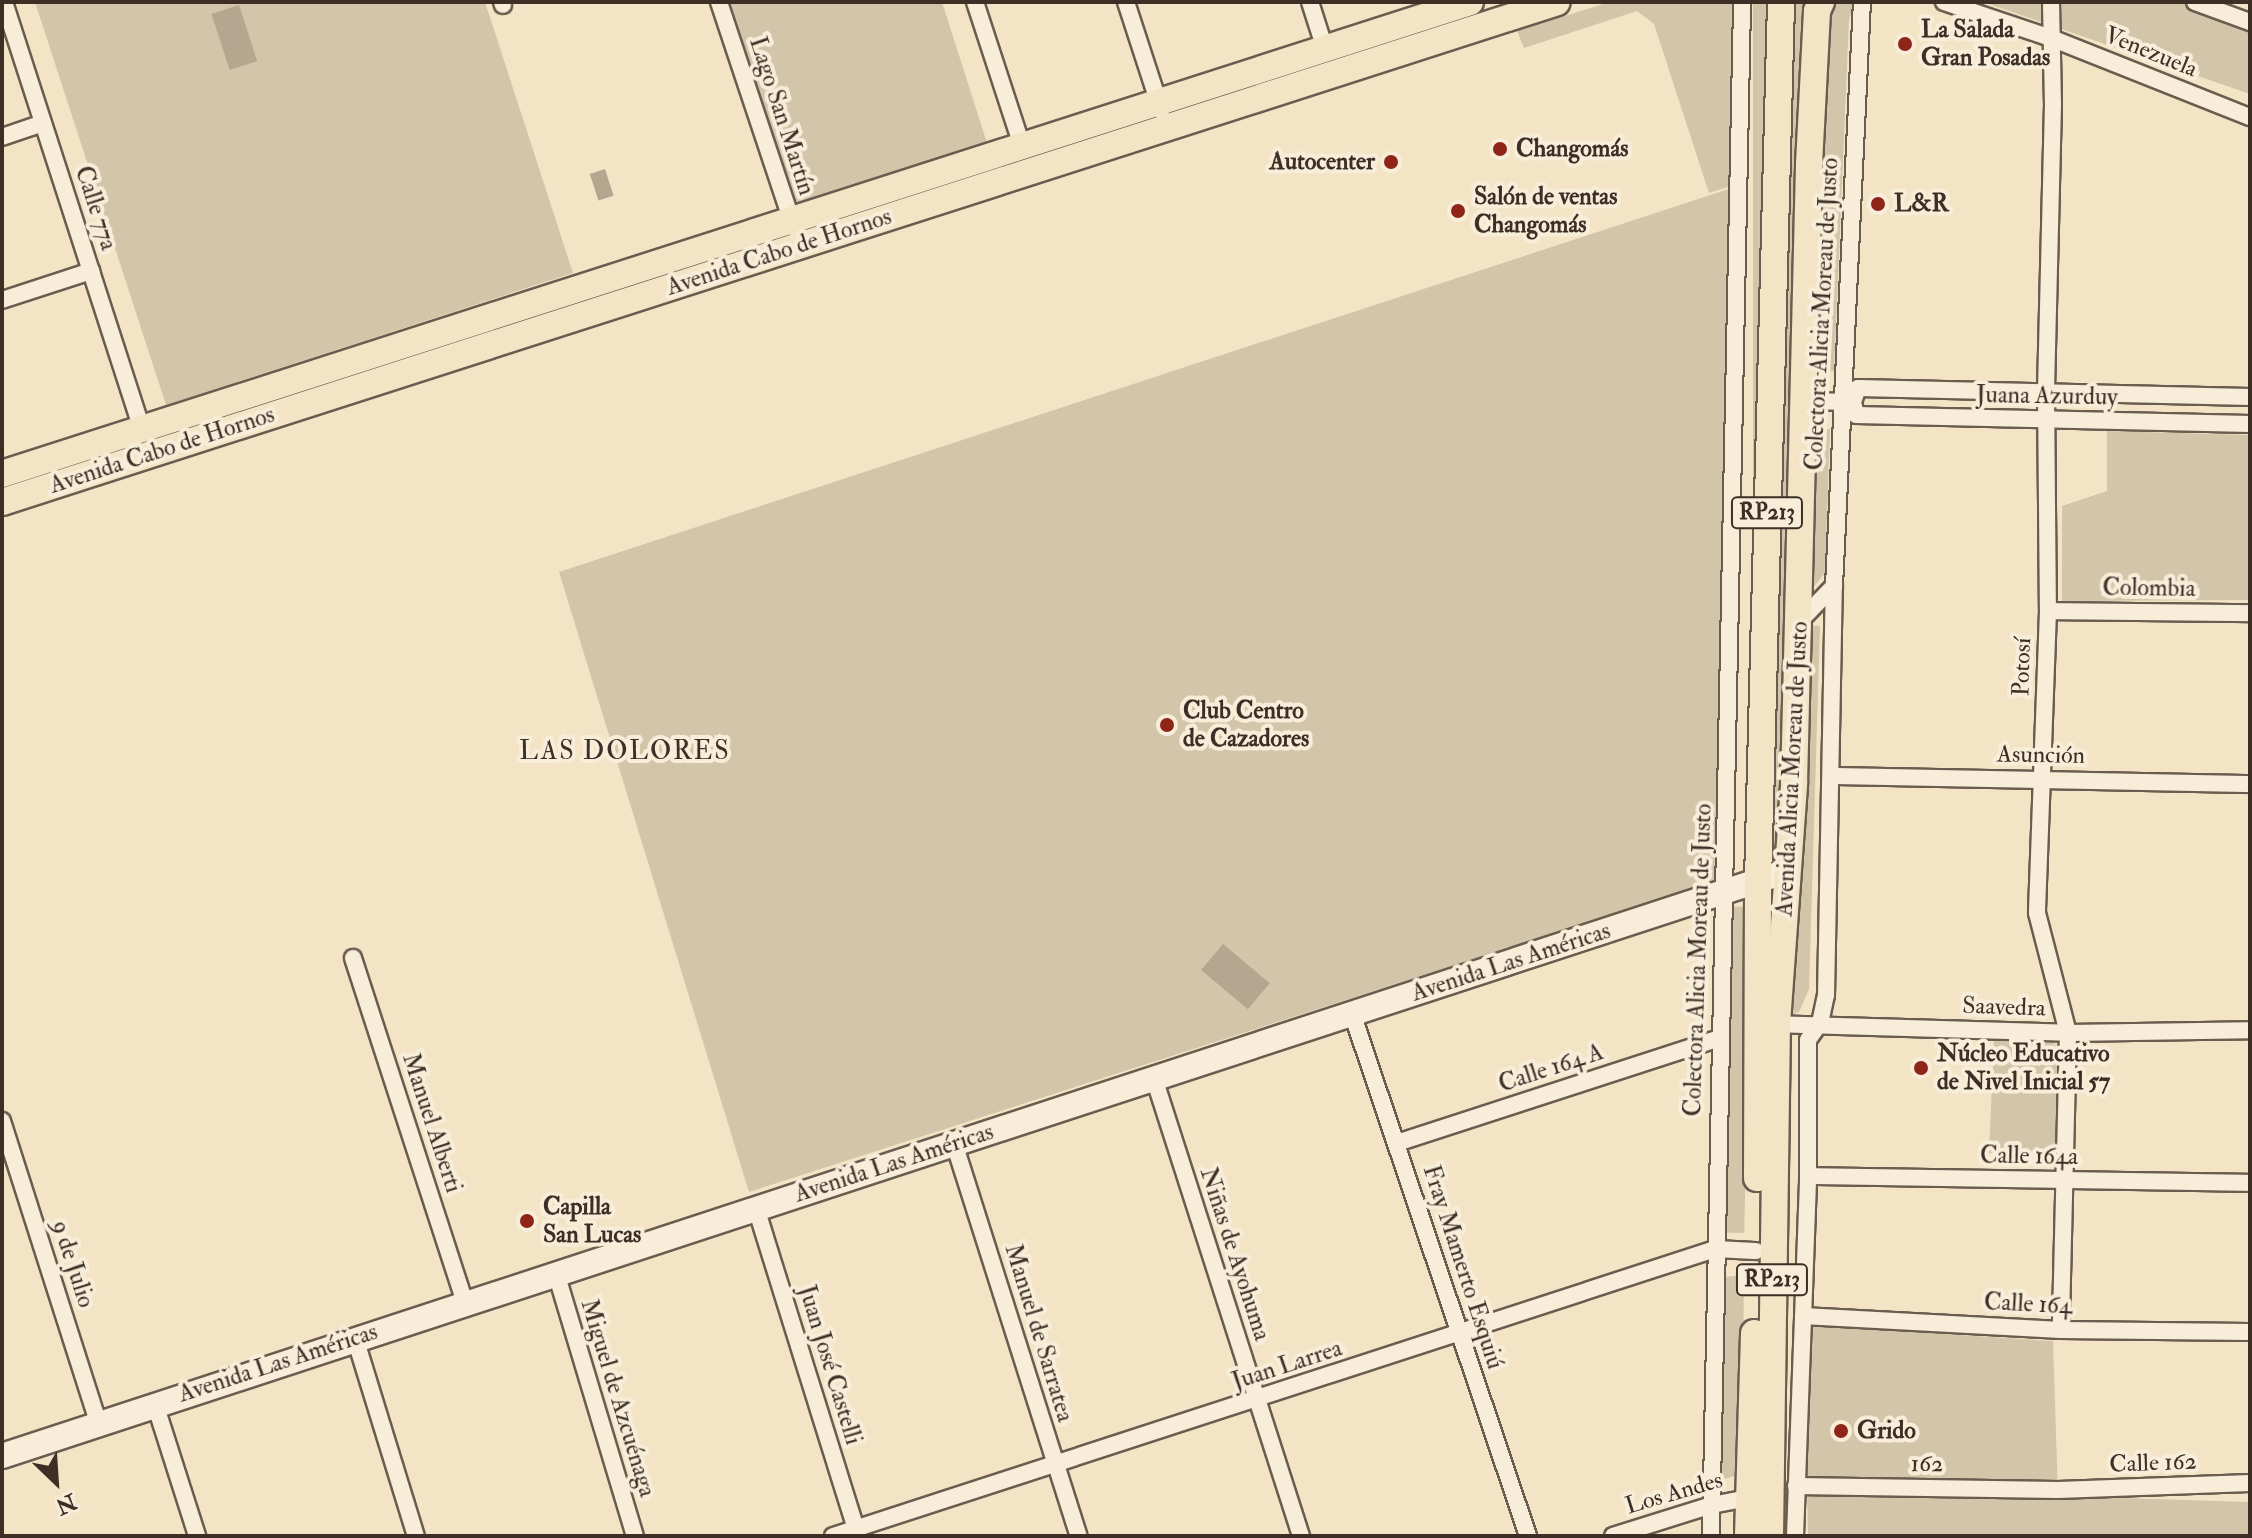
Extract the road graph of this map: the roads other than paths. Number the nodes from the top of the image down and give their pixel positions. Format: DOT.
graph roads {
  1 [pos="4,2"];
  2 [pos="719,2"];
  3 [pos="975,2"];
  4 [pos="1126,2"];
  5 [pos="1310,2"];
  6 [pos="1470,2"];
  7 [pos="1557,2"];
  8 [pos="1742,2"];
  9 [pos="1781,2"];
  10 [pos="1821,2"];
  11 [pos="1862,2"];
  12 [pos="1944,2"];
  13 [pos="2051,2"];
  14 [pos="2195,2"];
  15 [pos="2250,22"];
  16 [pos="2051,38"];
  17 [pos="1325,49"];
  18 [pos="1162,115"];
  19 [pos="2250,117"];
  20 [pos="43,123"];
  21 [pos="2,137"];
  22 [pos="1022,146"];
  23 [pos="796,233"];
  24 [pos="91,271"];
  25 [pos="2,300"];
  26 [pos="2046,390"];
  27 [pos="2250,397"];
  28 [pos="1805,401"];
  29 [pos="1847,401"];
  30 [pos="2048,420"];
  31 [pos="2250,424"];
  32 [pos="142,429"];
  33 [pos="2,474"];
  34 [pos="2,502"];
  35 [pos="1834,586"];
  36 [pos="2048,611"];
  37 [pos="2250,613"];
  38 [pos="1799,622"];
  39 [pos="1831,776"];
  40 [pos="2042,779"];
  41 [pos="2250,784"];
  42 [pos="1788,871"];
  43 [pos="1758,881"];
  44 [pos="1725,892"];
  45 [pos="353,958"];
  46 [pos="1352,1013"];
  47 [pos="1820,1023"];
  48 [pos="1767,1024"];
  49 [pos="2250,1030"];
  50 [pos="2068,1033"];
  51 [pos="1720,1038"];
  52 [pos="1154,1078"];
  53 [pos="2,1121"];
  54 [pos="954,1143"];
  55 [pos="1397,1143"];
  56 [pos="1808,1176"];
  57 [pos="2061,1180"];
  58 [pos="2250,1183"];
  59 [pos="756,1208"];
  60 [pos="1715,1249"];
  61 [pos="1756,1251"];
  62 [pos="556,1273"];
  63 [pos="465,1302"];
  64 [pos="1803,1316"];
  65 [pos="2061,1330"];
  66 [pos="2250,1332"];
  67 [pos="1458,1333"];
  68 [pos="355,1338"];
  69 [pos="1256,1400"];
  70 [pos="155,1404"];
  71 [pos="98,1422"];
  72 [pos="2,1456"];
  73 [pos="1055,1466"];
  74 [pos="2250,1483"];
  75 [pos="1796,1486"];
  76 [pos="2058,1490"];
  77 [pos="1749,1498"];
  78 [pos="1712,1505"];
  79 [pos="856,1532"];
  80 [pos="197,1536"];
  81 [pos="416,1536"];
  82 [pos="635,1536"];
  83 [pos="833,1536"];
  84 [pos="1079,1536"];
  85 [pos="1301,1536"];
  86 [pos="1528,1536"];
  87 [pos="1613,1536"];
  88 [pos="1711,1536"];
  89 [pos="1748,1536"];
  90 [pos="1770,1536"];
  91 [pos="1795,1536"];
  1 -- 20 [label="street, Calle 77a"];
  2 -- 23 [label="street, Lago San Martín"];
  3 -- 22 [label="street"];
  4 -- 18 [label="street"];
  5 -- 17 [label="street"];
  6 -- 17 [label="main road, Avenida Cabo de Hornos"];
  7 -- 18 [label="main road, Avenida Cabo de Hornos"];
  8 -- 44 [label="street, Colectora Alicia Moreau de Justo"];
  9 -- 43 [label="main road, Avenida Alicia Moreau de Justo / RP213"];
  10 -- 28 [label="main road, Avenida Alicia Moreau de Justo / RP213"];
  11 -- 29 [label="street, Colectora Alicia Moreau de Justo"];
  12 -- 16 [label="street, Venezuela"];
  13 -- 16 [label="street, Potosí"];
  14 -- 15 [label="street"];
  16 -- 19 [label="street, Venezuela"];
  16 -- 26 [label="street, Potosí"];
  17 -- 18 [label="main road, Avenida Cabo de Hornos"];
  18 -- 22 [label="main road, Avenida Cabo de Hornos"];
  18 -- 23 [label="main road, Avenida Cabo de Hornos"];
  20 -- 21 [label="street"];
  20 -- 24 [label="street, Calle 77a"];
  22 -- 23 [label="main road, Avenida Cabo de Hornos"];
  23 -- 32 [label="main road, Avenida Cabo de Hornos"];
  23 -- 34 [label="main road, Avenida Cabo de Hornos"];
  24 -- 25 [label="street"];
  24 -- 32 [label="street, Calle 77a"];
  26 -- 27 [label="street, Juana Azurduy"];
  26 -- 29 [label="street, Juana Azurduy"];
  26 -- 30 [label="street, Potosí"];
  28 -- 29 [label="street, Juana Azurduy"];
  28 -- 38 [label="main road, Avenida Alicia Moreau de Justo / RP213"];
  29 -- 30 [label="street, Juana Azurduy"];
  29 -- 35 [label="street, Colectora Alicia Moreau de Justo"];
  30 -- 31 [label="street, Juana Azurduy"];
  30 -- 36 [label="street, Potosí"];
  32 -- 33 [label="main road, Avenida Cabo de Hornos"];
  35 -- 38 [label="street"];
  35 -- 39 [label="street, Colectora Alicia Moreau de Justo"];
  36 -- 37 [label="street, Colombia"];
  36 -- 40 [label="street, Potosí"];
  38 -- 42 [label="main road, Avenida Alicia Moreau de Justo / RP213"];
  39 -- 40 [label="street, Asunción"];
  39 -- 47 [label="street, Colectora Alicia Moreau de Justo"];
  40 -- 41 [label="street, Asunción"];
  40 -- 50 [label="street, Potosí"];
  42 -- 43 [label="main road, Avenida Las Américas"];
  42 -- 48 [label="main road, Avenida Alicia Moreau de Justo / RP213"];
  43 -- 44 [label="main road, Avenida Las Américas"];
  43 -- 48 [label="main road, Avenida Alicia Moreau de Justo / RP213"];
  44 -- 46 [label="main road, Avenida Las Américas"];
  44 -- 51 [label="street, Colectora Alicia Moreau de Justo"];
  45 -- 63 [label="street, Manuel Alberti"];
  46 -- 52 [label="main road, Avenida Las Américas"];
  46 -- 55 [label="street, Fray Mamerto Esquiú"];
  47 -- 48 [label="street, Saavedra"];
  47 -- 50 [label="street, Saavedra"];
  47 -- 56 [label="street, Colectora Alicia Moreau de Justo"];
  48 -- 61 [label="main road, Avenida Alicia Moreau de Justo / RP213"];
  48 -- 90 [label="main road, Avenida Alicia Moreau de Justo / RP213"];
  49 -- 50 [label="street, Saavedra"];
  50 -- 57 [label="street, Potosí"];
  51 -- 55 [label="street, Calle 164 A"];
  51 -- 60 [label="street, Colectora Alicia Moreau de Justo"];
  52 -- 54 [label="main road, Avenida Las Américas"];
  52 -- 69 [label="street, Niñas de Ayohuma"];
  53 -- 71 [label="street, 9 de Julio"];
  54 -- 59 [label="main road, Avenida Las Américas"];
  54 -- 73 [label="street, Manuel de Sarratea"];
  55 -- 67 [label="street, Fray Mamerto Esquiú"];
  56 -- 57 [label="street, Calle 164a"];
  56 -- 64 [label="street, Colectora Alicia Moreau de Justo"];
  57 -- 58 [label="street, Calle 164a"];
  57 -- 65 [label="street, Potosí"];
  59 -- 62 [label="main road, Avenida Las Américas"];
  59 -- 79 [label="street, Juan José Castelli"];
  60 -- 61 [label="street, Juan Larrea"];
  60 -- 67 [label="street, Juan Larrea"];
  60 -- 78 [label="street, Colectora Alicia Moreau de Justo"];
  61 -- 77 [label="main road, Avenida Alicia Moreau de Justo / RP213"];
  62 -- 63 [label="main road, Avenida Las Américas"];
  62 -- 82 [label="street, Miguel de Azcuénaga"];
  63 -- 68 [label="main road, Avenida Las Américas"];
  64 -- 65 [label="street, Calle 164"];
  64 -- 75 [label="street, Colectora Alicia Moreau de Justo"];
  65 -- 66 [label="street, Calle 164"];
  67 -- 69 [label="street, Juan Larrea"];
  67 -- 86 [label="street, Fray Mamerto Esquiú"];
  68 -- 70 [label="main road, Avenida Las Américas"];
  68 -- 81 [label="street"];
  69 -- 73 [label="street, Juan Larrea"];
  69 -- 85 [label="street, Niñas de Ayohuma"];
  70 -- 71 [label="main road, Avenida Las Américas"];
  70 -- 80 [label="street"];
  71 -- 72 [label="main road, Avenida Las Américas"];
  73 -- 79 [label="street, Juan Larrea"];
  73 -- 84 [label="street, Manuel de Sarratea"];
  74 -- 76 [label="street, Calle 162"];
  75 -- 76 [label="street, 162"];
  75 -- 91 [label="street, Colectora Alicia Moreau de Justo"];
  77 -- 78 [label="street, Los Andes"];
  77 -- 89 [label="main road, Avenida Alicia Moreau de Justo / RP213"];
  78 -- 87 [label="street, Los Andes"];
  78 -- 88 [label="street, Colectora Alicia Moreau de Justo"];
  79 -- 83 [label="street, Juan Larrea"];
}
